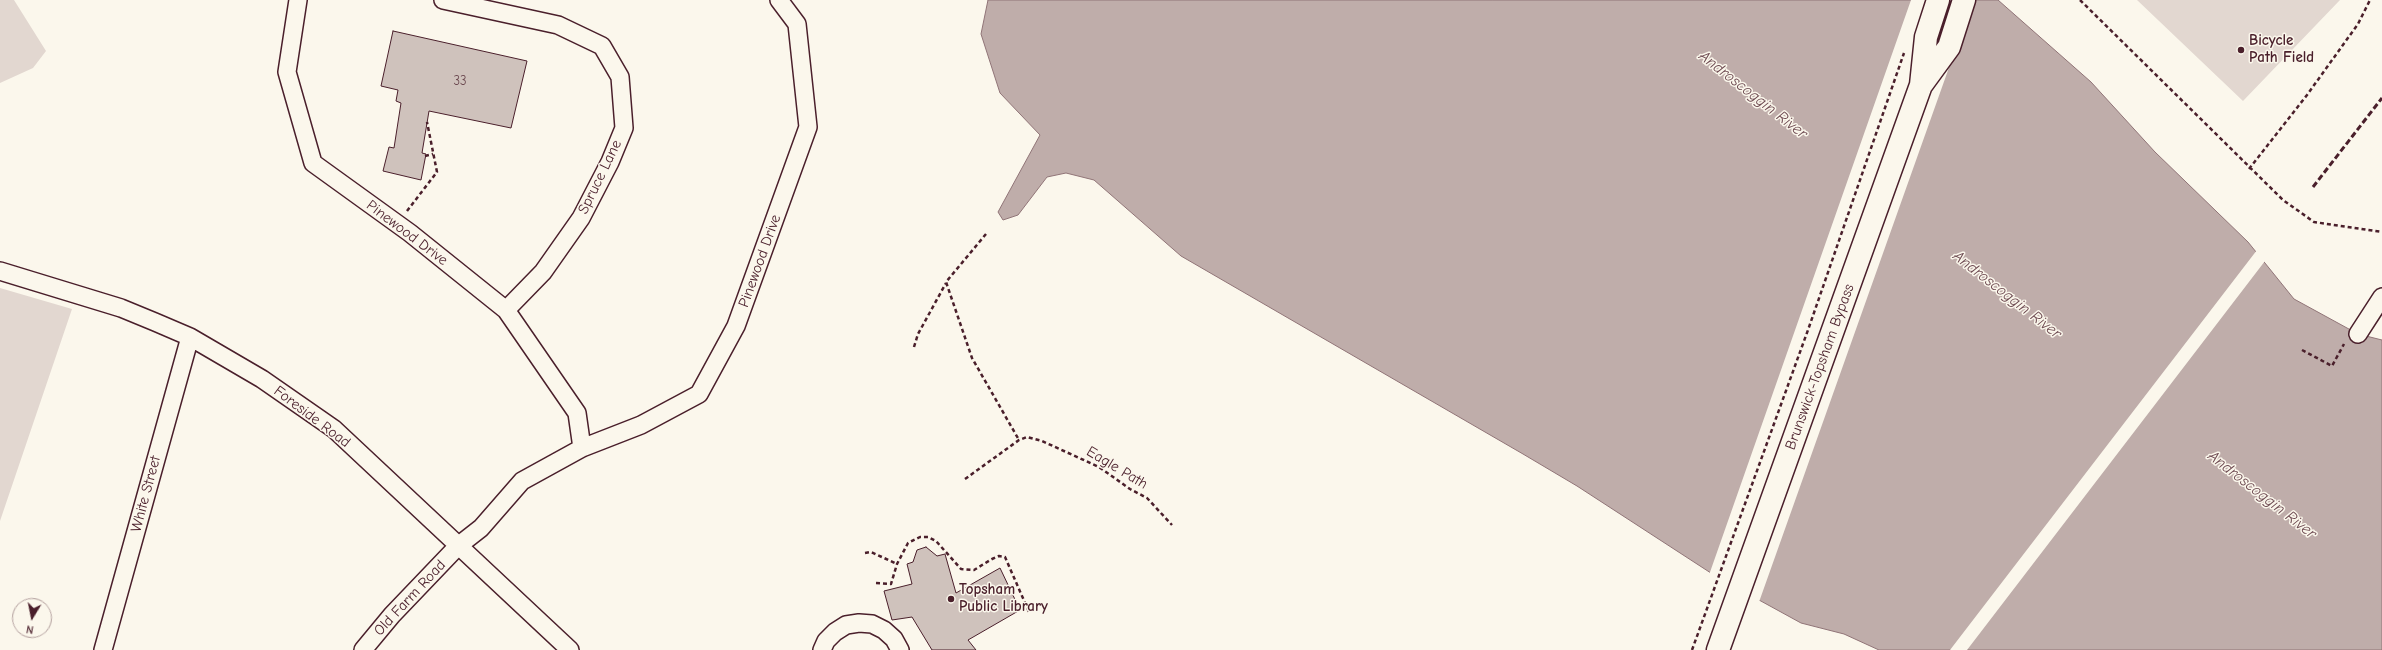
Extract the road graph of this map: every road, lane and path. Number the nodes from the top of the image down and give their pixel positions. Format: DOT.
graph roads {
  1 [pos="298,0"];
  2 [pos="443,0"];
  3 [pos="780,0"];
  4 [pos="1938,0"];
  5 [pos="1964,0"];
  6 [pos="2080,0"];
  7 [pos="2370,0"];
  8 [pos="1906,46"];
  9 [pos="1921,85"];
  10 [pos="427,122"];
  11 [pos="433,154"];
  12 [pos="425,156"];
  13 [pos="2249,169"];
  14 [pos="402,232"];
  15 [pos="2382,232"];
  16 [pos="986,234"];
  17 [pos="0,271"];
  18 [pos="946,282"];
  19 [pos="2382,297"];
  20 [pos="506,310"];
  21 [pos="2352,337"];
  22 [pos="190,338"];
  23 [pos="914,347"];
  24 [pos="2302,350"];
  25 [pos="1019,440"];
  26 [pos="582,448"];
  27 [pos="965,479"];
  28 [pos="1172,525"];
  29 [pos="458,546"];
  30 [pos="865,553"];
  31 [pos="897,564"];
  32 [pos="876,583"];
  33 [pos="1029,612"];
  34 [pos="103,650"];
  35 [pos="363,650"];
  36 [pos="570,650"];
  37 [pos="822,650"];
  38 [pos="900,650"];
  39 [pos="1692,650"];
  40 [pos="1718,650"];
  1 -- 14 [label="street, Pinewood Drive"];
  2 -- 20 [label="street, Spruce Lane"];
  3 -- 26 [label="street, Pinewood Drive"];
  4 -- 9 [label="highway"];
  5 -- 9 [label="highway"];
  6 -- 13 [label="path"];
  7 -- 13 [label="path"];
  8 -- 39 [label="path"];
  9 -- 40 [label="highway, Brunswick-Topsham Bypass"];
  10 -- 11 [label="path"];
  11 -- 12 [label="path"];
  11 -- 14 [label="path"];
  13 -- 15 [label="path"];
  14 -- 20 [label="street, Pinewood Drive"];
  16 -- 18 [label="path"];
  17 -- 22 [label="street, Foreside Road"];
  18 -- 23 [label="path"];
  18 -- 25 [label="path"];
  19 -- 21 [label="street"];
  20 -- 26 [label="street, Pinewood Drive"];
  21 -- 24 [label="path"];
  22 -- 29 [label="street, Foreside Road"];
  22 -- 34 [label="street, White Street"];
  25 -- 27 [label="path"];
  25 -- 28 [label="path, Eagle Path"];
  26 -- 29 [label="street, Pinewood Drive"];
  29 -- 35 [label="street, Old Farm Road"];
  29 -- 36 [label="street, Foreside Road"];
  30 -- 31 [label="path"];
  31 -- 32 [label="path"];
  31 -- 33 [label="path"];
  37 -- 38 [label="street"];
}
